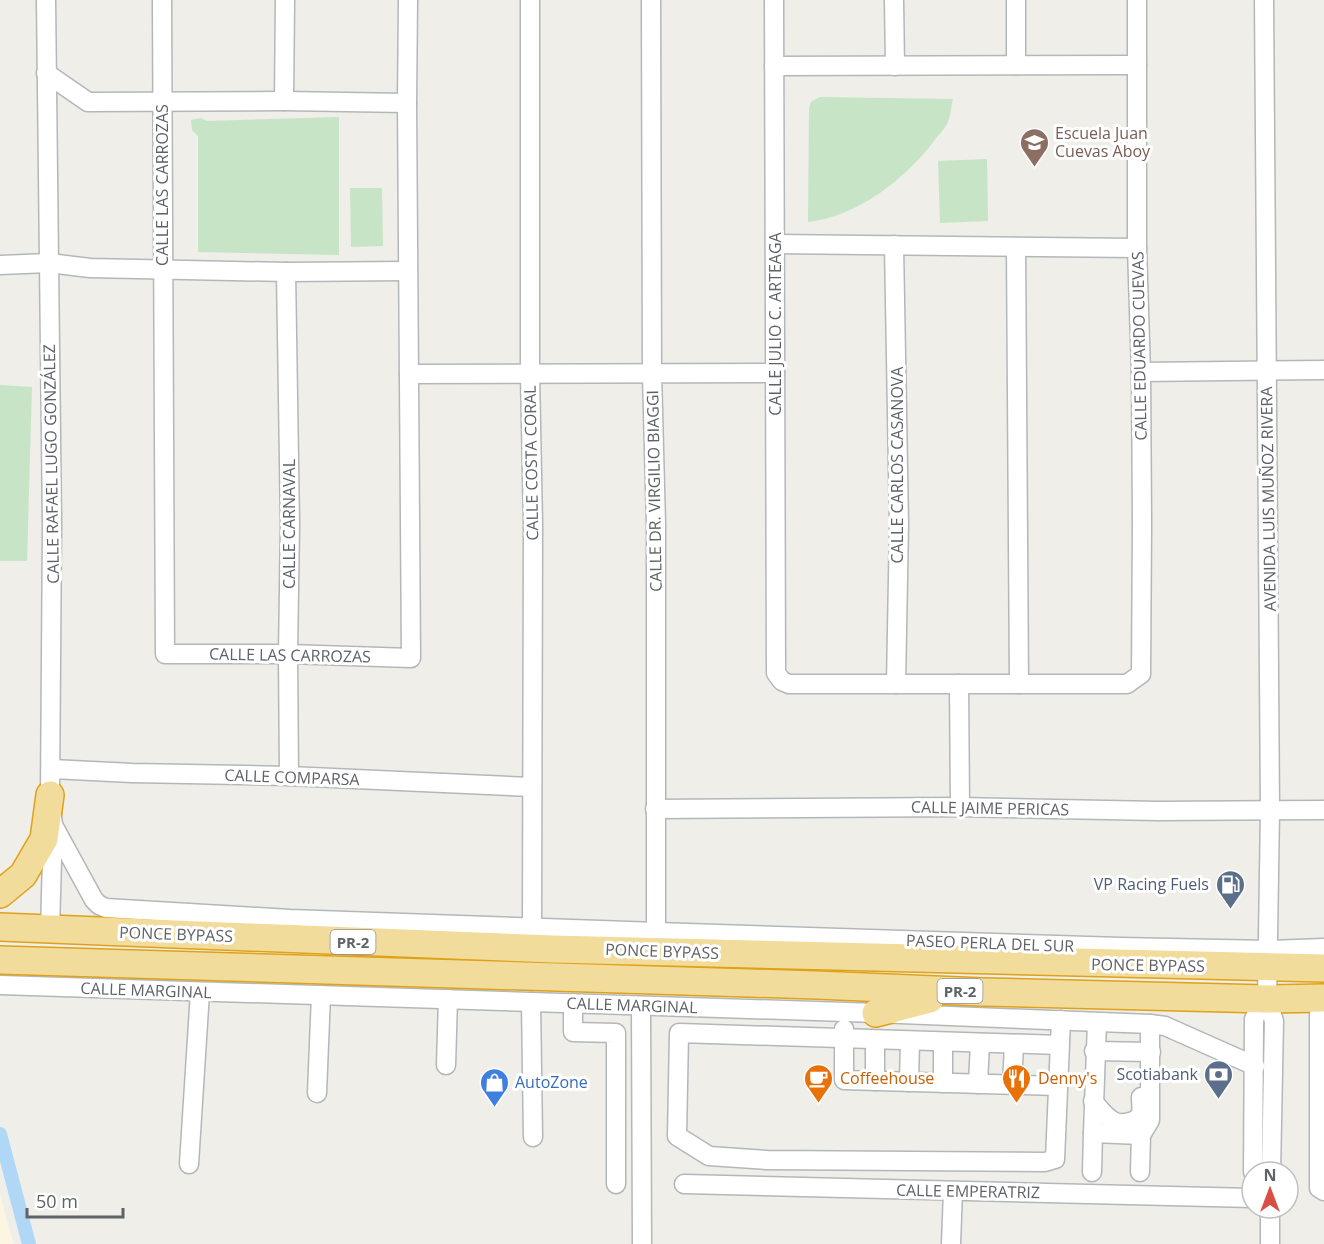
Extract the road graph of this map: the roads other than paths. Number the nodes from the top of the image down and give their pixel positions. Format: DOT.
graph roads {
  1 [pos="46,0"];
  2 [pos="162,0"];
  3 [pos="285,0"];
  4 [pos="408,0"];
  5 [pos="530,0"];
  6 [pos="651,0"];
  7 [pos="774,0"];
  8 [pos="894,0"];
  9 [pos="1016,0"];
  10 [pos="1137,0"];
  11 [pos="1264,0"];
  12 [pos="1016,65"];
  13 [pos="1137,65"];
  14 [pos="774,66"];
  15 [pos="895,66"];
  16 [pos="46,73"];
  17 [pos="284,101"];
  18 [pos="162,102"];
  19 [pos="407,103"];
  20 [pos="1004,241"];
  21 [pos="775,244"];
  22 [pos="894,245"];
  23 [pos="1137,248"];
  24 [pos="49,263"];
  25 [pos="0,265"];
  26 [pos="162,270"];
  27 [pos="408,271"];
  28 [pos="286,272"];
  29 [pos="1324,370"];
  30 [pos="1266,371"];
  31 [pos="1141,372"];
  32 [pos="775,373"];
  33 [pos="409,374"];
  34 [pos="530,374"];
  35 [pos="652,374"];
  36 [pos="288,654"];
  37 [pos="896,684"];
  38 [pos="959,684"];
  39 [pos="1019,684"];
  40 [pos="1126,684"];
  41 [pos="52,769"];
  42 [pos="289,776"];
  43 [pos="531,788"];
  44 [pos="50,795"];
  45 [pos="960,807"];
  46 [pos="656,809"];
  47 [pos="1324,810"];
  48 [pos="1270,811"];
  49 [pos="53,825"];
  50 [pos="0,894"];
  51 [pos="532,926"];
  52 [pos="0,927"];
  53 [pos="50,929"];
  54 [pos="656,942"];
  55 [pos="1324,948"];
  56 [pos="1269,959"];
  57 [pos="0,960"];
  58 [pos="1324,968"];
  59 [pos="0,985"];
  60 [pos="200,992"];
  61 [pos="983,992"];
  62 [pos="321,995"];
  63 [pos="648,998"];
  64 [pos="1322,998"];
  65 [pos="448,999"];
  66 [pos="1267,999"];
  67 [pos="531,1002"];
  68 [pos="573,1003"];
  69 [pos="844,1012"];
  70 [pos="876,1013"];
  71 [pos="1061,1020"];
  72 [pos="1097,1022"];
  73 [pos="1150,1024"];
  74 [pos="844,1039"];
  75 [pos="875,1040"];
  76 [pos="910,1041"];
  77 [pos="943,1042"];
  78 [pos="980,1043"];
  79 [pos="1014,1044"];
  80 [pos="1060,1045"];
  81 [pos="1094,1051"];
  82 [pos="1151,1058"];
  83 [pos="446,1065"];
  84 [pos="1255,1066"];
  85 [pos="875,1081"];
  86 [pos="909,1082"];
  87 [pos="943,1083"];
  88 [pos="978,1084"];
  89 [pos="1012,1085"];
  90 [pos="1058,1086"];
  91 [pos="317,1093"];
  92 [pos="1093,1101"];
  93 [pos="1252,1131"];
  94 [pos="1272,1132"];
  95 [pos="1093,1133"];
  96 [pos="1142,1135"];
  97 [pos="533,1137"];
  98 [pos="1253,1160"];
  99 [pos="1271,1160"];
  100 [pos="189,1164"];
  101 [pos="1092,1172"];
  102 [pos="1140,1172"];
  103 [pos="616,1184"];
  104 [pos="684,1184"];
  105 [pos="953,1191"];
  106 [pos="1324,1191"];
  107 [pos="1240,1198"];
  108 [pos="1270,1220"];
  109 [pos="642,1244"];
  110 [pos="951,1244"];
  111 [pos="1270,1244"];
  1 -- 16 [label="street, CALLE RAFAEL LUGO GONZÁLEZ"];
  2 -- 18 [label="street, CALLE LAS CARROZAS"];
  3 -- 17 [label="street"];
  4 -- 19 [label="street, CALLE LAS CARROZAS"];
  5 -- 34 [label="street, CALLE COSTA CORAL"];
  6 -- 35 [label="street, CALLE DR. VIRGILIO BIAGGI"];
  7 -- 14 [label="street, CALLE JULIO C. ARTEAGA"];
  8 -- 15 [label="street"];
  9 -- 12 [label="street"];
  10 -- 13 [label="street, CALLE EDUARDO CUEVAS"];
  11 -- 30 [label="street, AVENIDA LUIS MUÑOZ RIVERA"];
  12 -- 13 [label="street"];
  12 -- 15 [label="street"];
  13 -- 23 [label="street, CALLE EDUARDO CUEVAS"];
  14 -- 15 [label="street"];
  14 -- 21 [label="street, CALLE JULIO C. ARTEAGA"];
  16 -- 18 [label="street"];
  16 -- 24 [label="street, CALLE RAFAEL LUGO GONZÁLEZ"];
  17 -- 18 [label="street"];
  17 -- 19 [label="street"];
  18 -- 26 [label="street, CALLE LAS CARROZAS"];
  19 -- 27 [label="street, CALLE LAS CARROZAS"];
  20 -- 22 [label="street"];
  20 -- 23 [label="street"];
  20 -- 39 [label="street"];
  21 -- 22 [label="street"];
  21 -- 32 [label="street, CALLE JULIO C. ARTEAGA"];
  22 -- 37 [label="street, CALLE CARLOS CASANOVA"];
  23 -- 31 [label="street, CALLE EDUARDO CUEVAS"];
  24 -- 25 [label="street"];
  24 -- 26 [label="street"];
  24 -- 41 [label="street, CALLE RAFAEL LUGO GONZÁLEZ"];
  26 -- 28 [label="street"];
  26 -- 36 [label="street, CALLE LAS CARROZAS"];
  27 -- 28 [label="street"];
  27 -- 33 [label="street, CALLE LAS CARROZAS"];
  28 -- 36 [label="street, CALLE CARNAVAL"];
  29 -- 30 [label="street"];
  30 -- 31 [label="street"];
  30 -- 48 [label="street, AVENIDA LUIS MUÑOZ RIVERA"];
  31 -- 40 [label="street, CALLE EDUARDO CUEVAS"];
  32 -- 35 [label="street"];
  32 -- 37 [label="street, CALLE JULIO C. ARTEAGA"];
  33 -- 34 [label="street"];
  33 -- 36 [label="street, CALLE LAS CARROZAS"];
  34 -- 35 [label="street"];
  34 -- 43 [label="street, CALLE COSTA CORAL"];
  35 -- 46 [label="street, CALLE DR. VIRGILIO BIAGGI"];
  36 -- 42 [label="street, CALLE CARNAVAL"];
  37 -- 38 [label="street, CALLE JULIO C. ARTEAGA"];
  38 -- 39 [label="street, CALLE JULIO C. ARTEAGA"];
  38 -- 45 [label="street"];
  39 -- 40 [label="street, CALLE JULIO C. ARTEAGA"];
  41 -- 42 [label="street, CALLE COMPARSA"];
  41 -- 44 [label="street, CALLE RAFAEL LUGO GONZÁLEZ"];
  42 -- 43 [label="street, CALLE COMPARSA"];
  43 -- 51 [label="street, CALLE COSTA CORAL"];
  44 -- 49 [label="street, CALLE RAFAEL LUGO GONZÁLEZ"];
  44 -- 50 [label="highway"];
  45 -- 46 [label="street, CALLE JAIME PERICAS"];
  45 -- 48 [label="street, CALLE JAIME PERICAS"];
  46 -- 54 [label="street, CALLE DR. VIRGILIO BIAGGI"];
  47 -- 48 [label="street, CALLE JAIME PERICAS"];
  48 -- 56 [label="street, AVENIDA LUIS MUÑOZ RIVERA"];
  49 -- 51 [label="street"];
  49 -- 53 [label="street, CALLE RAFAEL LUGO GONZÁLEZ"];
  51 -- 54 [label="street"];
  52 -- 53 [label="highway, PONCE BYPASS / PR-2"];
  53 -- 54 [label="highway, PONCE BYPASS / PR-2"];
  54 -- 56 [label="highway, PONCE BYPASS / PR-2"];
  54 -- 63 [label="street, CALLE DR. VIRGILIO BIAGGI"];
  55 -- 56 [label="street"];
  56 -- 58 [label="highway, PONCE BYPASS / PR-2"];
  56 -- 66 [label="street, AVENIDA LUIS MUÑOZ RIVERA"];
  57 -- 63 [label="highway, PONCE BYPASS / PR-2"];
  59 -- 60 [label="street, CALLE MARGINAL"];
  60 -- 62 [label="street, CALLE MARGINAL"];
  60 -- 100 [label="street"];
  61 -- 63 [label="highway, PONCE BYPASS / PR-2"];
  61 -- 66 [label="highway, PONCE BYPASS / PR-2"];
  61 -- 70 [label="highway"];
  62 -- 65 [label="street, CALLE MARGINAL"];
  62 -- 91 [label="street"];
  63 -- 68 [label="street, CALLE MARGINAL"];
  63 -- 69 [label="street, CALLE MARGINAL"];
  63 -- 109 [label="street, CALLE DR. VIRGILIO BIAGGI"];
  64 -- 66 [label="highway, PONCE BYPASS / PR-2"];
  64 -- 106 [label="street"];
  65 -- 67 [label="street, CALLE MARGINAL"];
  65 -- 83 [label="street"];
  66 -- 84 [label="street"];
  66 -- 94 [label="street"];
  67 -- 68 [label="street, CALLE MARGINAL"];
  67 -- 97 [label="street"];
  68 -- 103 [label="street"];
  69 -- 70 [label="street, CALLE MARGINAL"];
  69 -- 74 [label="street"];
  70 -- 71 [label="street, CALLE MARGINAL"];
  71 -- 72 [label="street, CALLE MARGINAL"];
  71 -- 80 [label="street"];
  72 -- 73 [label="street, CALLE MARGINAL"];
  72 -- 81 [label="street"];
  73 -- 82 [label="street"];
  73 -- 84 [label="street, CALLE MARGINAL"];
  74 -- 75 [label="street"];
  74 -- 85 [label="street"];
  74 -- 90 [label="street"];
  75 -- 76 [label="street"];
  75 -- 85 [label="street"];
  76 -- 77 [label="street"];
  76 -- 86 [label="street"];
  77 -- 78 [label="street"];
  77 -- 87 [label="street"];
  78 -- 79 [label="street"];
  78 -- 88 [label="street"];
  79 -- 80 [label="street"];
  79 -- 89 [label="street"];
  80 -- 90 [label="street"];
  81 -- 82 [label="street"];
  81 -- 92 [label="street"];
  82 -- 92 [label="street"];
  82 -- 96 [label="street"];
  84 -- 93 [label="street"];
  85 -- 86 [label="street"];
  86 -- 87 [label="street"];
  87 -- 88 [label="street"];
  88 -- 89 [label="street"];
  89 -- 90 [label="street"];
  92 -- 95 [label="street"];
  93 -- 94 [label="street"];
  93 -- 98 [label="street"];
  94 -- 99 [label="street"];
  95 -- 96 [label="street"];
  95 -- 101 [label="street"];
  96 -- 102 [label="street"];
  104 -- 105 [label="street, CALLE EMPERATRIZ"];
  105 -- 107 [label="street, CALLE EMPERATRIZ"];
  105 -- 110 [label="street"];
  108 -- 111 [label="street"];
}
